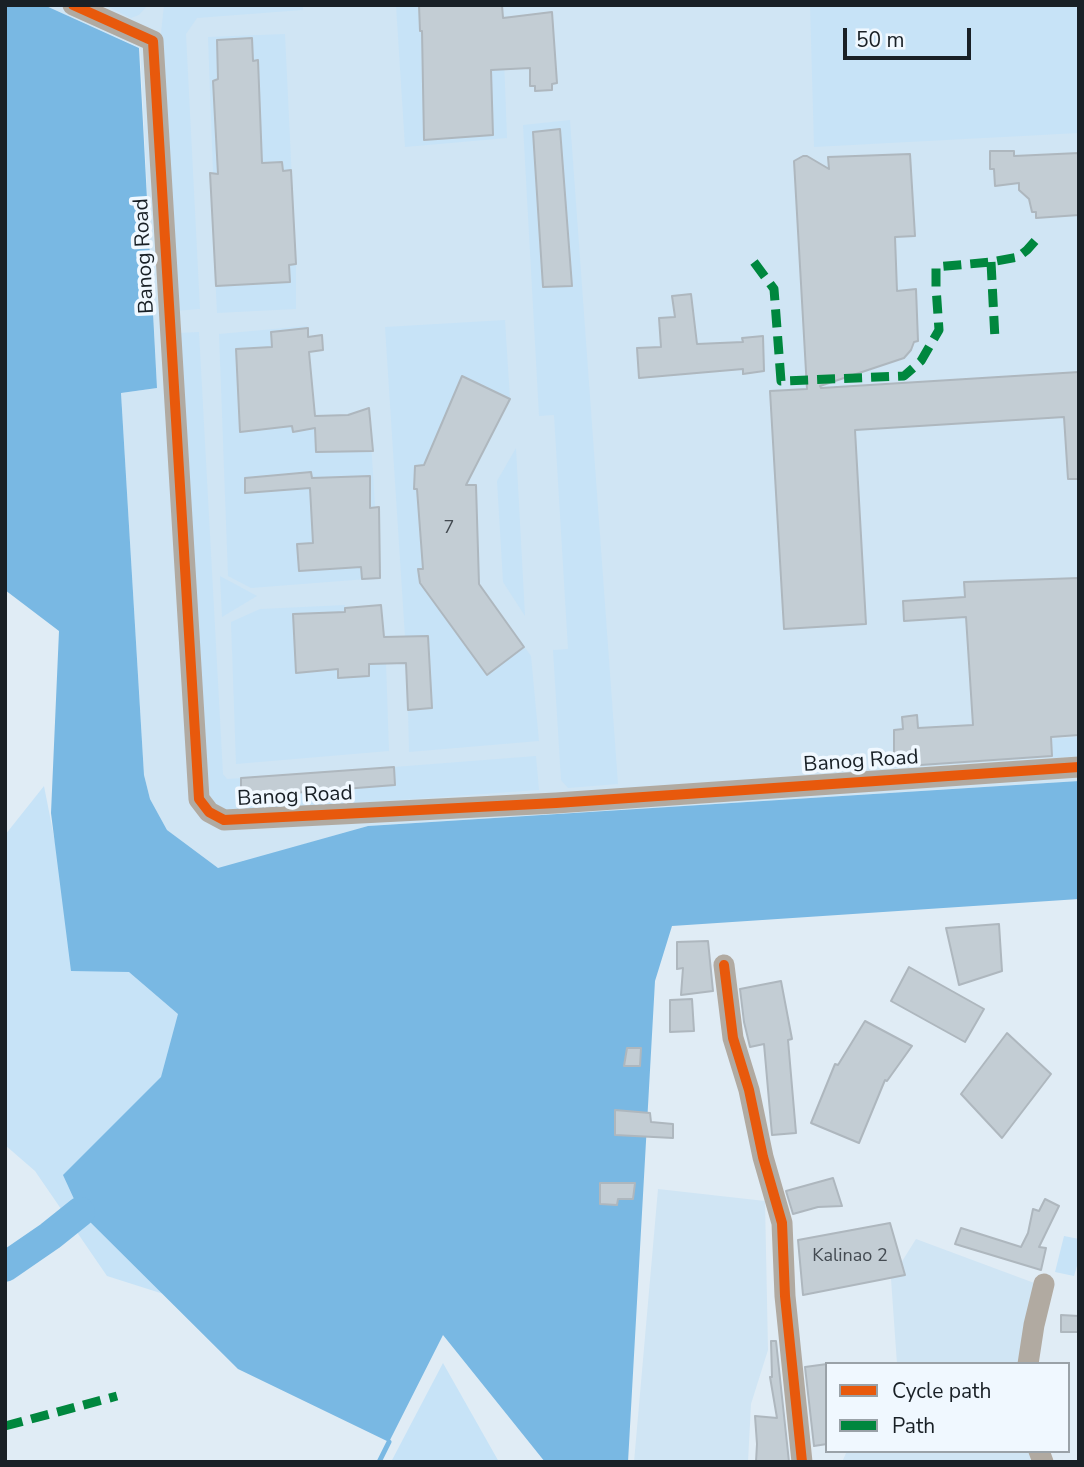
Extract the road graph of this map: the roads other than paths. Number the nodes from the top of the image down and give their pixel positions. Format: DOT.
graph roads {
  1 [pos="73,5"];
  2 [pos="1079,767"];
  3 [pos="724,965"];
  4 [pos="1044,1284"];
  5 [pos="1028,1362"];
  6 [pos="802,1462"];
  1 -- 2 [label="street, Banog Road"];
  3 -- 6 [label="street"];
  4 -- 5 [label="street"];
}
